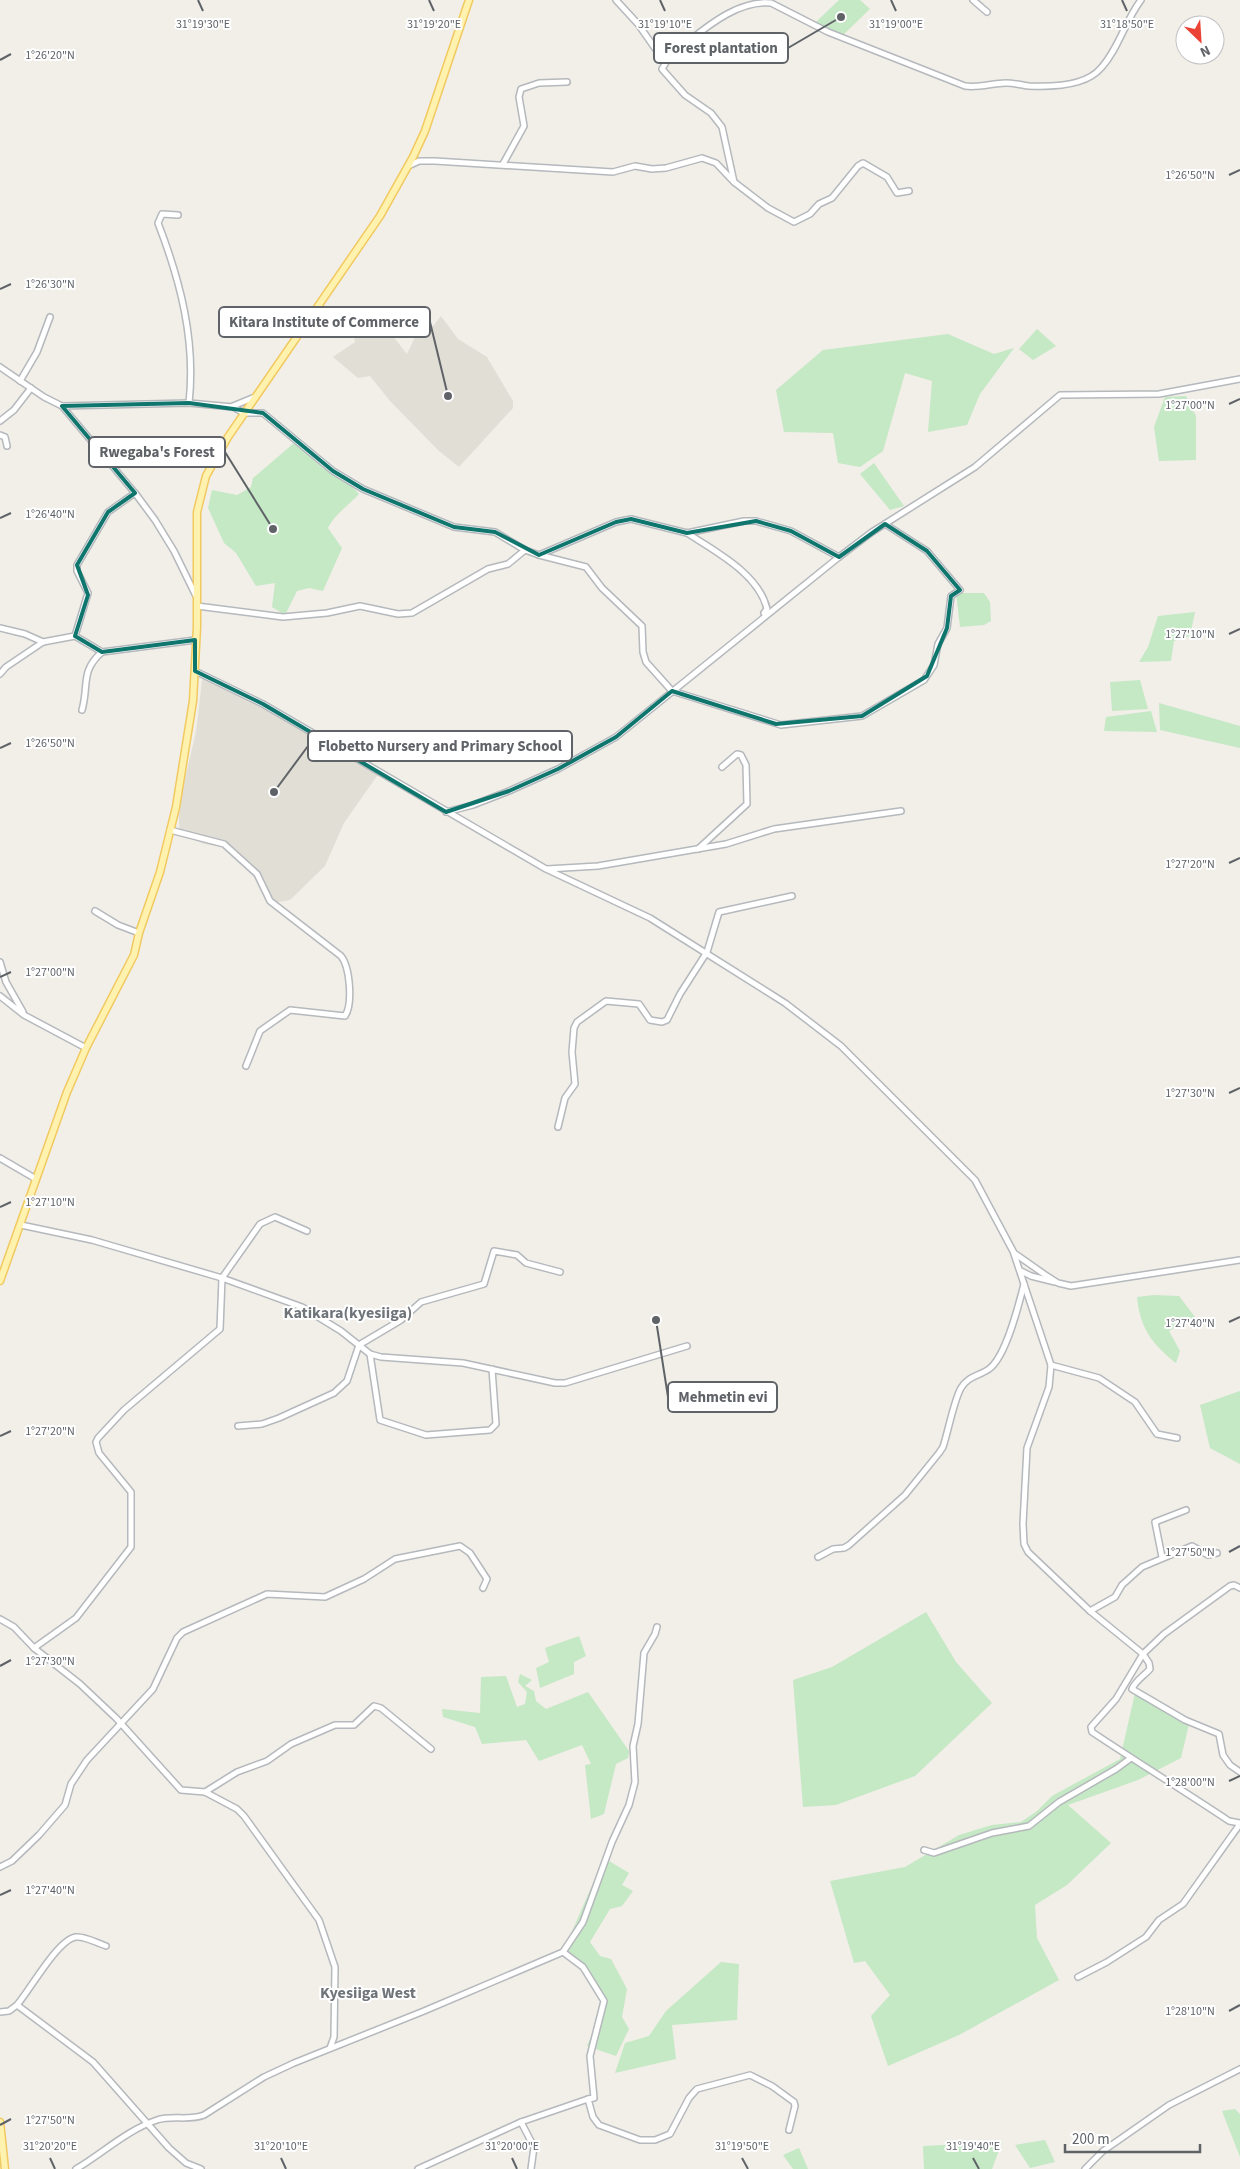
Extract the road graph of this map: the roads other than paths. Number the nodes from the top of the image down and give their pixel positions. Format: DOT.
graph roads {
  1 [pos="469,0"];
  2 [pos="616,0"];
  3 [pos="973,0"];
  4 [pos="1142,0"];
  5 [pos="760,1"];
  6 [pos="987,12"];
  7 [pos="659,54"];
  8 [pos="668,59"];
  9 [pos="662,69"];
  10 [pos="567,82"];
  11 [pos="503,164"];
  12 [pos="408,166"];
  13 [pos="734,182"];
  14 [pos="909,191"];
  15 [pos="178,215"];
  16 [pos="50,317"];
  17 [pos="0,366"];
  18 [pos="1240,379"];
  19 [pos="20,381"];
  20 [pos="31,388"];
  21 [pos="256,397"];
  22 [pos="190,403"];
  23 [pos="62,406"];
  24 [pos="233,407"];
  25 [pos="244,413"];
  26 [pos="0,421"];
  27 [pos="0,435"];
  28 [pos="7,446"];
  29 [pos="135,493"];
  30 [pos="885,524"];
  31 [pos="687,533"];
  32 [pos="525,550"];
  33 [pos="539,555"];
  34 [pos="839,557"];
  35 [pos="196,596"];
  36 [pos="197,606"];
  37 [pos="761,618"];
  38 [pos="0,628"];
  39 [pos="75,636"];
  40 [pos="195,640"];
  41 [pos="43,642"];
  42 [pos="102,652"];
  43 [pos="195,671"];
  44 [pos="0,674"];
  45 [pos="672,691"];
  46 [pos="82,710"];
  47 [pos="722,767"];
  48 [pos="901,811"];
  49 [pos="446,812"];
  50 [pos="170,830"];
  51 [pos="698,850"];
  52 [pos="546,869"];
  53 [pos="792,896"];
  54 [pos="95,911"];
  55 [pos="139,933"];
  56 [pos="707,952"];
  57 [pos="0,962"];
  58 [pos="0,996"];
  59 [pos="24,1015"];
  60 [pos="86,1048"];
  61 [pos="246,1066"];
  62 [pos="558,1127"];
  63 [pos="0,1158"];
  64 [pos="36,1179"];
  65 [pos="21,1225"];
  66 [pos="307,1231"];
  67 [pos="1014,1253"];
  68 [pos="1240,1260"];
  69 [pos="1020,1271"];
  70 [pos="560,1272"];
  71 [pos="222,1278"];
  72 [pos="0,1281"];
  73 [pos="1058,1282"];
  74 [pos="1024,1283"];
  75 [pos="359,1345"];
  76 [pos="687,1346"];
  77 [pos="370,1354"];
  78 [pos="1051,1364"];
  79 [pos="492,1369"];
  80 [pos="238,1426"];
  81 [pos="1176,1438"];
  82 [pos="1186,1510"];
  83 [pos="1218,1553"];
  84 [pos="818,1557"];
  85 [pos="1162,1557"];
  86 [pos="483,1588"];
  87 [pos="1240,1588"];
  88 [pos="1090,1611"];
  89 [pos="0,1619"];
  90 [pos="657,1627"];
  91 [pos="34,1648"];
  92 [pos="1143,1654"];
  93 [pos="120,1722"];
  94 [pos="432,1749"];
  95 [pos="1131,1758"];
  96 [pos="1240,1772"];
  97 [pos="205,1792"];
  98 [pos="1240,1824"];
  99 [pos="924,1850"];
  100 [pos="0,1867"];
  101 [pos="106,1946"];
  102 [pos="563,1952"];
  103 [pos="1078,1977"];
  104 [pos="17,2004"];
  105 [pos="0,2012"];
  106 [pos="329,2048"];
  107 [pos="1240,2069"];
  108 [pos="588,2099"];
  109 [pos="0,2122"];
  110 [pos="521,2122"];
  111 [pos="147,2124"];
  112 [pos="789,2130"];
  113 [pos="5,2169"];
  114 [pos="76,2169"];
  115 [pos="201,2169"];
  116 [pos="418,2169"];
  117 [pos="530,2169"];
  118 [pos="1085,2169"];
  1 -- 12 [label="main road"];
  2 -- 7 [label="street"];
  3 -- 6 [label="street"];
  4 -- 5 [label="street"];
  5 -- 8 [label="street"];
  7 -- 8 [label="street"];
  7 -- 9 [label="street"];
  8 -- 9 [label="street"];
  9 -- 13 [label="street"];
  10 -- 11 [label="street"];
  11 -- 12 [label="street"];
  11 -- 13 [label="street"];
  12 -- 21 [label="main road"];
  13 -- 14 [label="street"];
  15 -- 22 [label="street"];
  16 -- 19 [label="street"];
  17 -- 19 [label="street"];
  18 -- 30 [label="street"];
  19 -- 20 [label="street"];
  20 -- 23 [label="street"];
  20 -- 26 [label="street"];
  21 -- 24 [label="street"];
  21 -- 25 [label="main road"];
  22 -- 23 [label="street"];
  22 -- 24 [label="street"];
  23 -- 29 [label="street"];
  24 -- 25 [label="street"];
  25 -- 32 [label="street"];
  25 -- 35 [label="main road"];
  27 -- 28 [label="street"];
  29 -- 35 [label="street"];
  29 -- 39 [label="street"];
  30 -- 34 [label="street"];
  30 -- 45 [label="street"];
  31 -- 33 [label="street"];
  31 -- 34 [label="street"];
  31 -- 37 [label="street"];
  32 -- 33 [label="street"];
  32 -- 36 [label="street"];
  33 -- 45 [label="street"];
  34 -- 37 [label="street"];
  35 -- 36 [label="main road"];
  36 -- 40 [label="main road"];
  37 -- 45 [label="street"];
  38 -- 41 [label="street"];
  39 -- 41 [label="street"];
  39 -- 42 [label="street"];
  40 -- 42 [label="street"];
  40 -- 43 [label="main road"];
  41 -- 44 [label="street"];
  42 -- 46 [label="street"];
  43 -- 49 [label="street"];
  43 -- 50 [label="main road"];
  45 -- 49 [label="street"];
  47 -- 51 [label="street"];
  48 -- 51 [label="street"];
  49 -- 52 [label="street"];
  50 -- 55 [label="main road"];
  50 -- 61 [label="street"];
  51 -- 52 [label="street"];
  52 -- 56 [label="street"];
  53 -- 56 [label="street"];
  54 -- 55 [label="street"];
  55 -- 60 [label="main road"];
  56 -- 62 [label="street"];
  56 -- 67 [label="street"];
  57 -- 59 [label="street"];
  58 -- 59 [label="street"];
  59 -- 60 [label="street"];
  60 -- 64 [label="main road"];
  63 -- 64 [label="street"];
  64 -- 65 [label="main road"];
  65 -- 71 [label="street"];
  65 -- 72 [label="main road"];
  66 -- 71 [label="street"];
  67 -- 69 [label="street"];
  67 -- 73 [label="street"];
  68 -- 73 [label="street"];
  69 -- 73 [label="street"];
  69 -- 74 [label="street"];
  70 -- 75 [label="street"];
  71 -- 75 [label="street"];
  71 -- 91 [label="street"];
  74 -- 78 [label="street"];
  74 -- 84 [label="street"];
  75 -- 77 [label="street"];
  75 -- 80 [label="street"];
  76 -- 79 [label="street"];
  77 -- 79 [label="street"];
  77 -- 79 [label="street"];
  78 -- 81 [label="street"];
  78 -- 88 [label="street"];
  82 -- 85 [label="street"];
  83 -- 85 [label="street"];
  85 -- 88 [label="street"];
  86 -- 93 [label="street"];
  87 -- 92 [label="street"];
  88 -- 92 [label="street"];
  89 -- 91 [label="street"];
  90 -- 102 [label="street"];
  91 -- 93 [label="street"];
  92 -- 95 [label="street"];
  92 -- 96 [label="street"];
  93 -- 97 [label="street"];
  93 -- 100 [label="street"];
  94 -- 97 [label="street"];
  95 -- 98 [label="street"];
  95 -- 99 [label="street"];
  97 -- 106 [label="street"];
  98 -- 103 [label="street"];
  101 -- 104 [label="street"];
  102 -- 106 [label="street"];
  102 -- 108 [label="street"];
  104 -- 105 [label="street"];
  104 -- 111 [label="street"];
  106 -- 111 [label="street"];
  107 -- 118 [label="street"];
  108 -- 110 [label="street"];
  108 -- 112 [label="street"];
  109 -- 113 [label="main road"];
  110 -- 116 [label="street"];
  110 -- 117 [label="street"];
  111 -- 114 [label="street"];
  111 -- 115 [label="street"];
}
